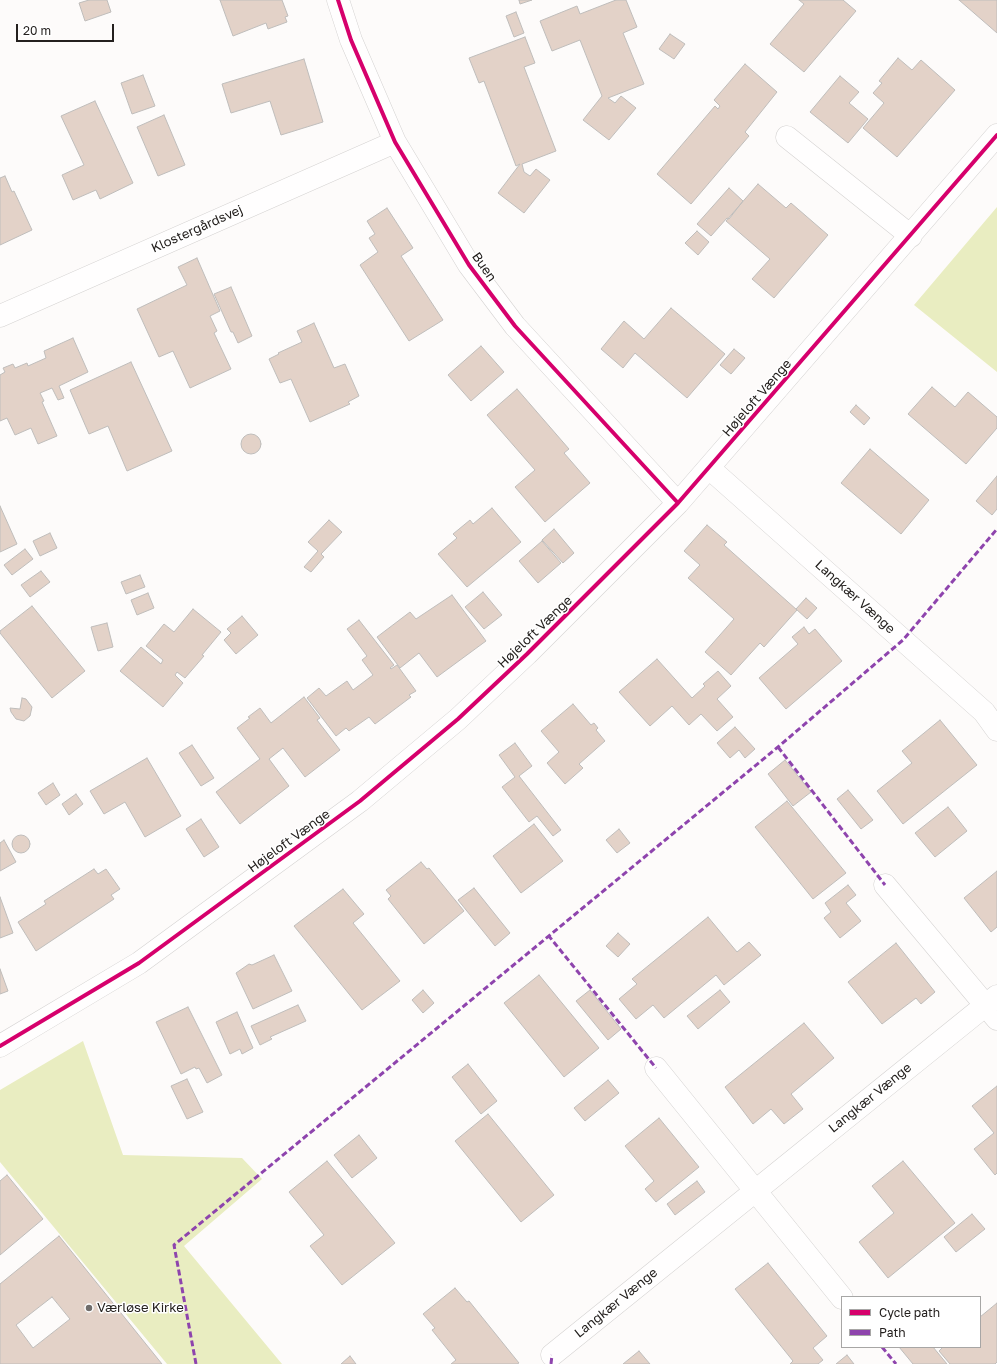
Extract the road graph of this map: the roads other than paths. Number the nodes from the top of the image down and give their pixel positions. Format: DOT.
graph roads {
  1 [pos="338,0"];
  2 [pos="997,135"];
  3 [pos="787,137"];
  4 [pos="395,142"];
  5 [pos="911,236"];
  6 [pos="0,316"];
  7 [pos="709,468"];
  8 [pos="678,503"];
  9 [pos="997,730"];
  10 [pos="886,885"];
  11 [pos="993,1007"];
  12 [pos="0,1046"];
  13 [pos="656,1068"];
  14 [pos="755,1191"];
  15 [pos="841,1297"];
  16 [pos="552,1355"];
  1 -- 4 [label="street, Buen"];
  2 -- 5 [label="street, Højeloft Vænge"];
  3 -- 5 [label="street"];
  4 -- 6 [label="street, Klostergårdsvej"];
  4 -- 8 [label="street, Buen"];
  5 -- 7 [label="street, Højeloft Vænge"];
  7 -- 8 [label="street, Højeloft Vænge"];
  7 -- 9 [label="street, Langkær Vænge"];
  8 -- 12 [label="street, Højeloft Vænge"];
  10 -- 11 [label="street, Langkær Vænge"];
  11 -- 14 [label="street, Langkær Vænge"];
  13 -- 14 [label="street"];
  14 -- 15 [label="street"];
  14 -- 16 [label="street, Langkær Vænge"];
}
